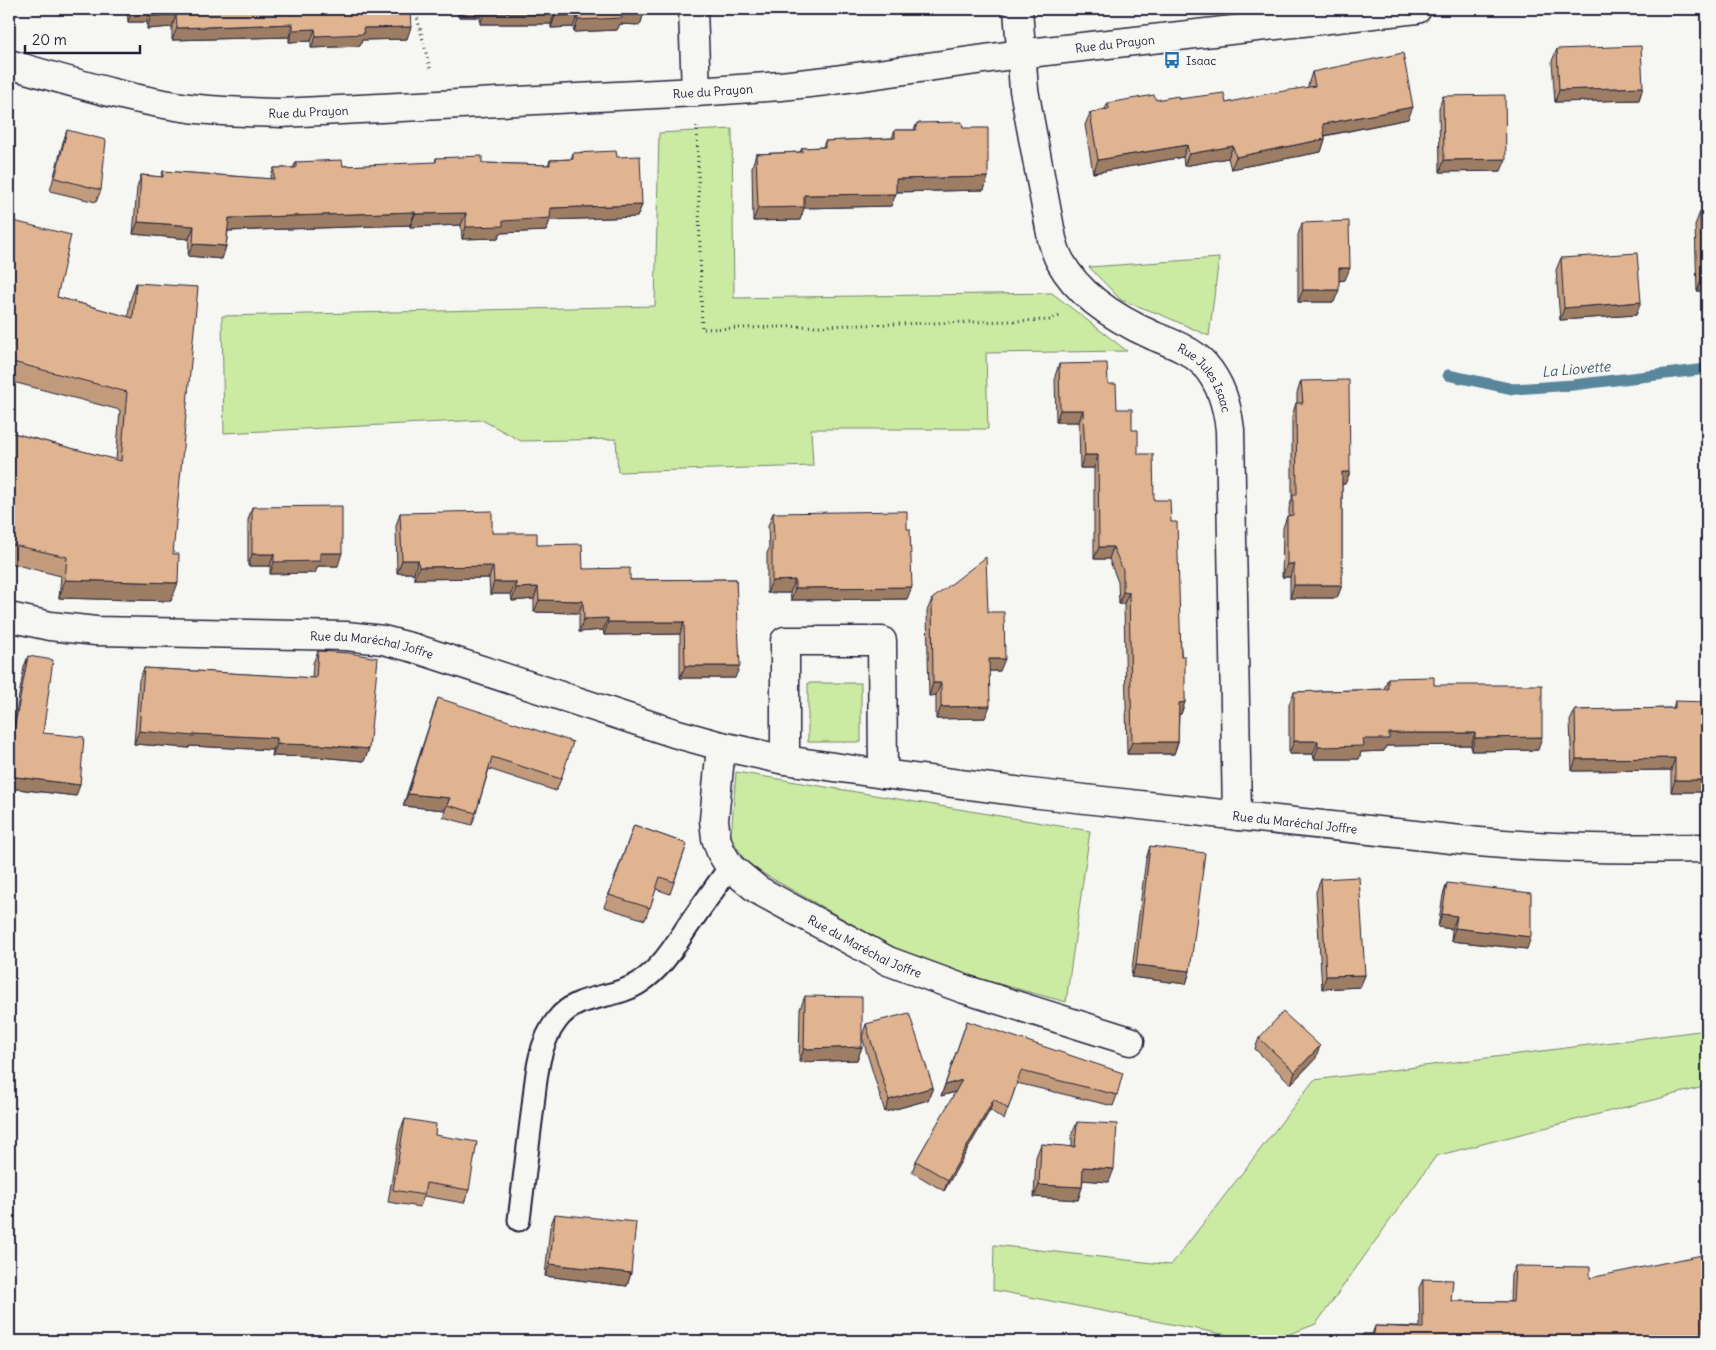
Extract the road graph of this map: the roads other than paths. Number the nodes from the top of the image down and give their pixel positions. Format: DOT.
graph roads {
  1 [pos="693,9"];
  2 [pos="1018,9"];
  3 [pos="1417,9"];
  4 [pos="1020,54"];
  5 [pos="9,64"];
  6 [pos="696,92"];
  7 [pos="9,617"];
  8 [pos="720,746"];
  9 [pos="785,760"];
  10 [pos="883,774"];
  11 [pos="1237,816"];
  12 [pos="1707,848"];
  13 [pos="730,866"];
  14 [pos="1130,1041"];
  15 [pos="519,1220"];
  1 -- 6 [label="street"];
  2 -- 4 [label="street, Rue Jules Isaac"];
  3 -- 4 [label="street, Rue du Prayon"];
  4 -- 6 [label="street, Rue du Prayon"];
  4 -- 11 [label="street, Rue Jules Isaac"];
  5 -- 6 [label="street, Rue du Prayon"];
  7 -- 8 [label="street, Rue du Maréchal Joffre"];
  8 -- 9 [label="street, Rue du Maréchal Joffre"];
  8 -- 13 [label="street, Rue du Maréchal Joffre"];
  9 -- 10 [label="street, Rue du Maréchal Joffre"];
  9 -- 10 [label="street"];
  10 -- 11 [label="street, Rue du Maréchal Joffre"];
  11 -- 12 [label="street, Rue du Maréchal Joffre"];
  13 -- 14 [label="street, Rue du Maréchal Joffre"];
  13 -- 15 [label="lane"];
}
